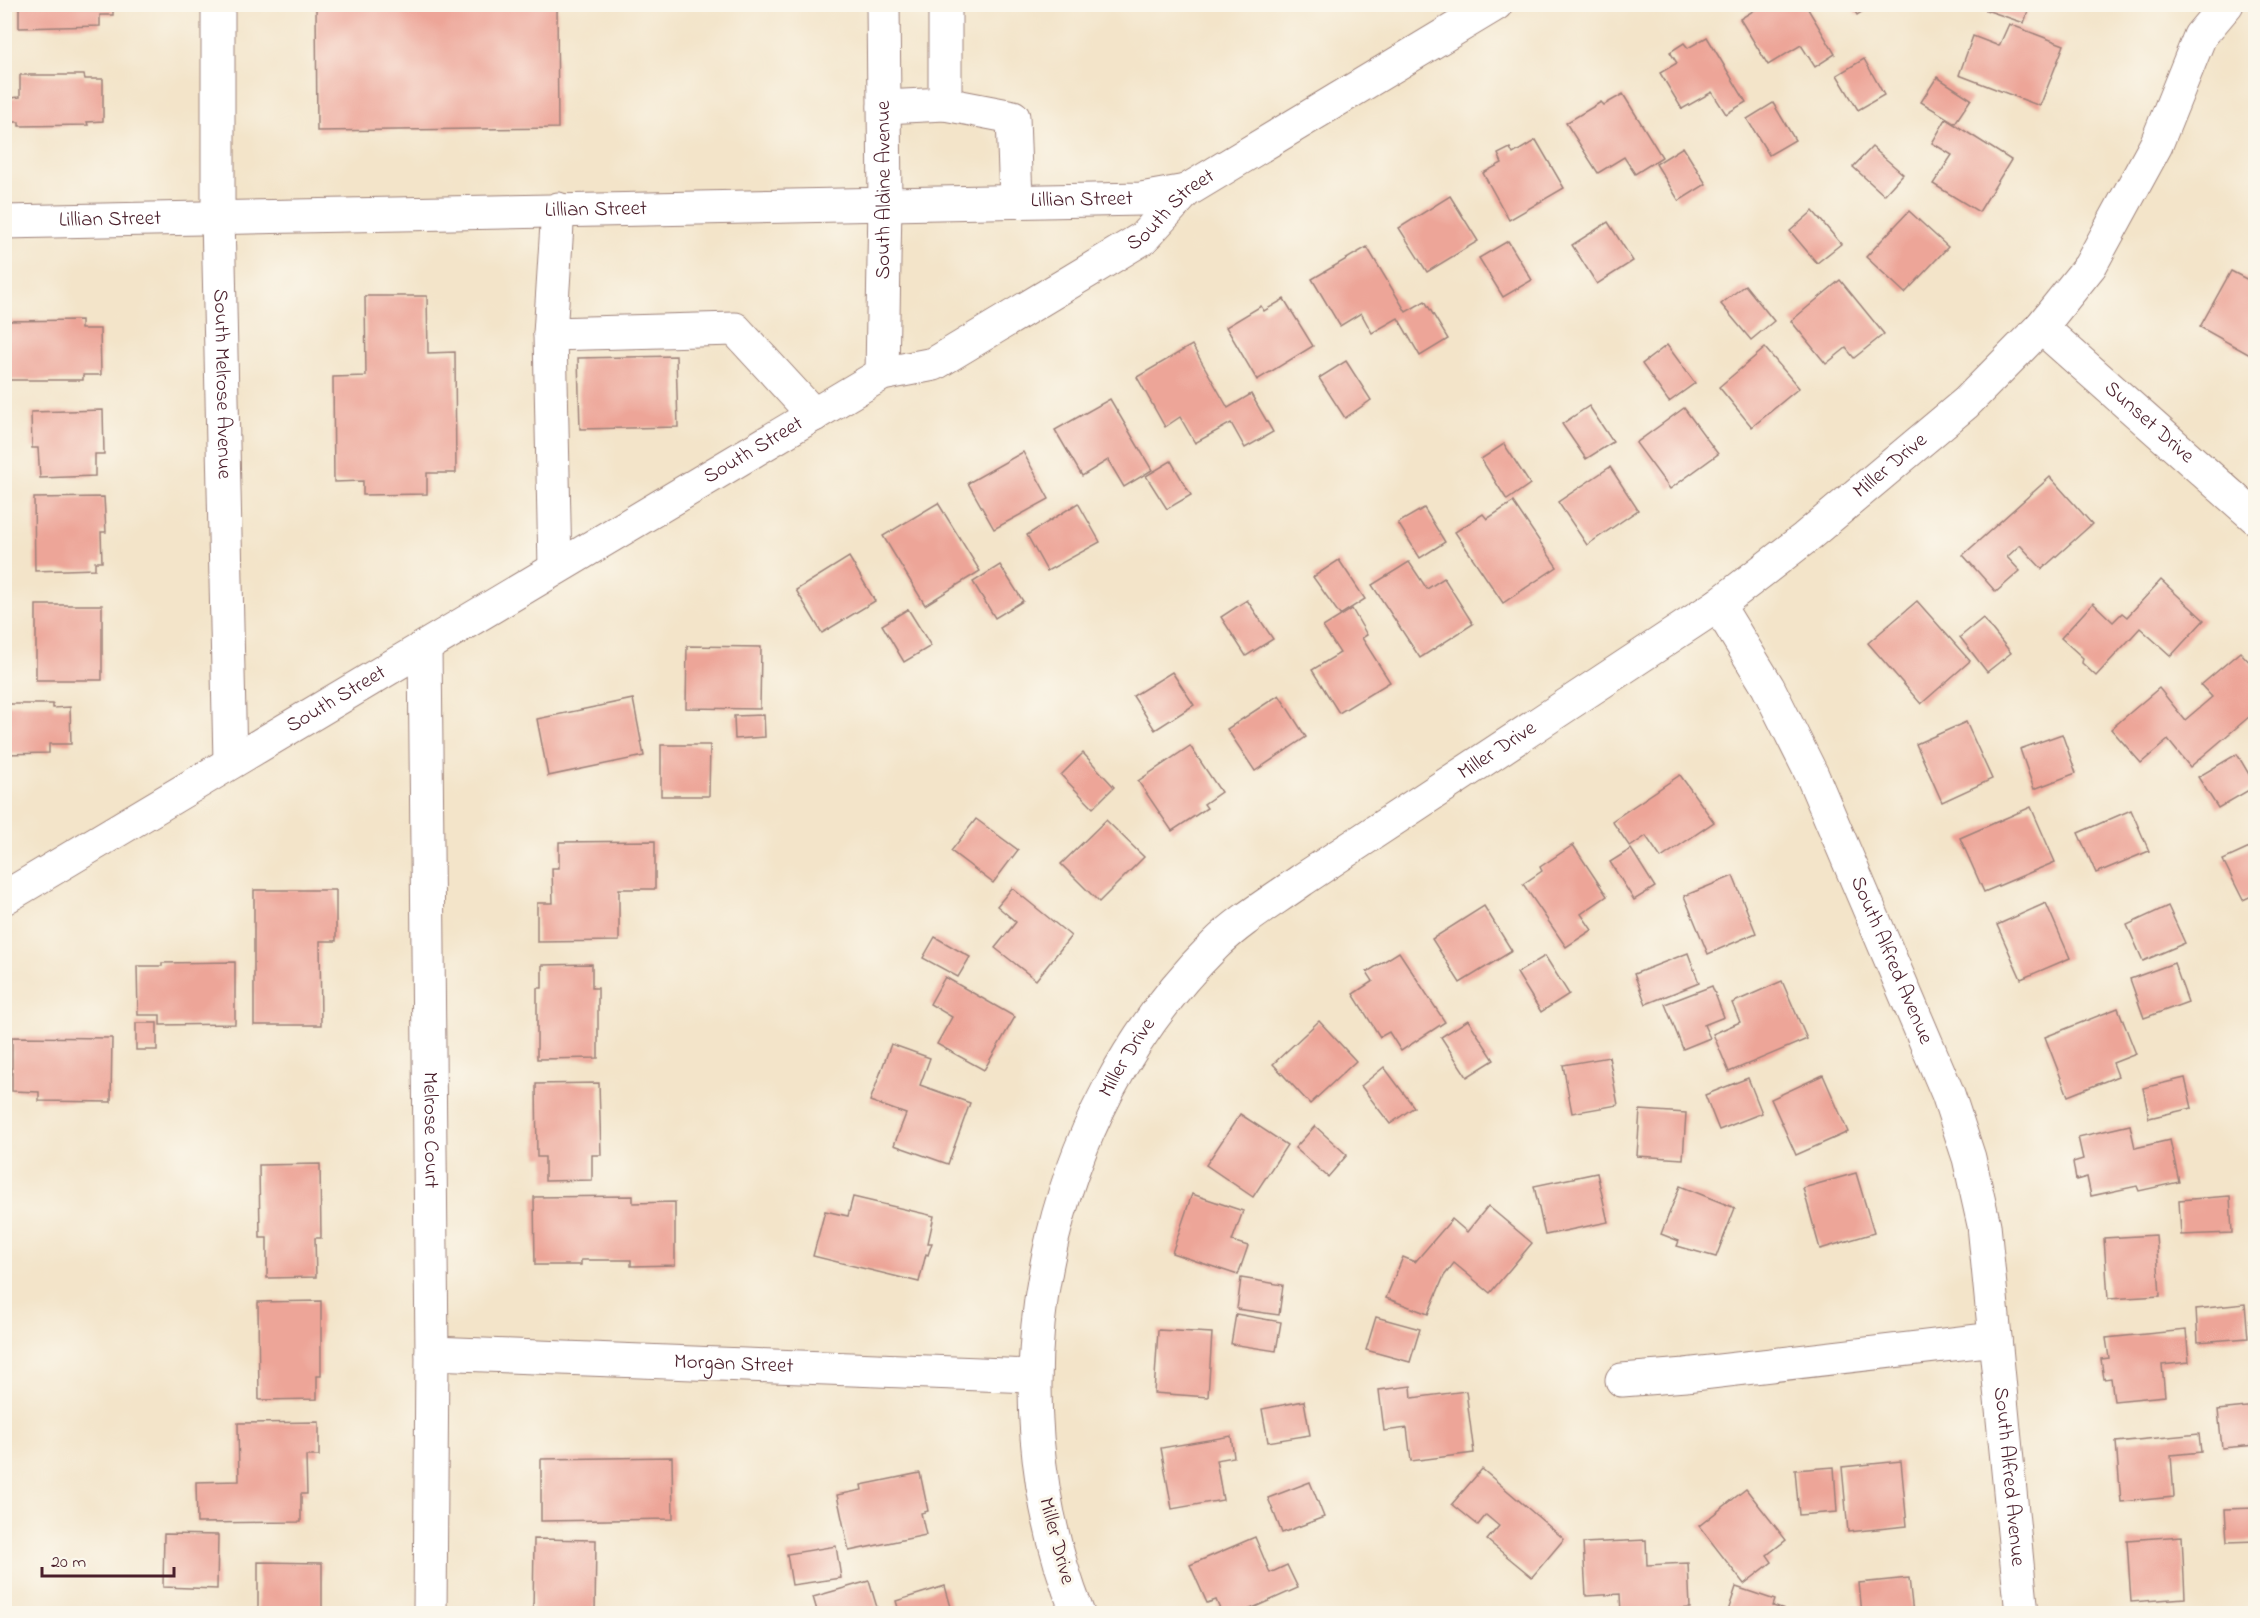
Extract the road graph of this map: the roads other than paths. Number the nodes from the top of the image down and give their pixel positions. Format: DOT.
graph roads {
  1 [pos="218,4"];
  2 [pos="883,4"];
  3 [pos="945,4"];
  4 [pos="1496,4"];
  5 [pos="2223,6"];
  6 [pos="945,104"];
  7 [pos="884,107"];
  8 [pos="1186,191"];
  9 [pos="1016,201"];
  10 [pos="885,203"];
  11 [pos="558,209"];
  12 [pos="218,217"];
  13 [pos="4,222"];
  14 [pos="2042,327"];
  15 [pos="550,334"];
  16 [pos="882,374"];
  17 [pos="814,415"];
  18 [pos="2256,518"];
  19 [pos="555,568"];
  20 [pos="1718,605"];
  21 [pos="425,647"];
  22 [pos="230,762"];
  23 [pos="4,898"];
  24 [pos="1995,1339"];
  25 [pos="432,1353"];
  26 [pos="1034,1376"];
  27 [pos="1622,1380"];
  28 [pos="430,1614"];
  29 [pos="1078,1614"];
  30 [pos="2022,1614"];
  1 -- 12 [label="street, South Melrose Avenue"];
  2 -- 7 [label="street, South Aldine Avenue"];
  3 -- 6 [label="street"];
  4 -- 8 [label="street, South Street"];
  5 -- 14 [label="street, Miller Drive"];
  6 -- 7 [label="street"];
  6 -- 9 [label="street"];
  7 -- 10 [label="street, South Aldine Avenue"];
  8 -- 9 [label="street, Lillian Street"];
  8 -- 16 [label="street, South Street"];
  9 -- 10 [label="street, Lillian Street"];
  10 -- 11 [label="street, Lillian Street"];
  10 -- 16 [label="street, South Aldine Avenue"];
  11 -- 12 [label="street, Lillian Street"];
  11 -- 15 [label="street"];
  12 -- 13 [label="street, Lillian Street"];
  12 -- 22 [label="street, South Melrose Avenue"];
  14 -- 18 [label="street, Sunset Drive"];
  14 -- 20 [label="street, Miller Drive"];
  15 -- 17 [label="street"];
  15 -- 19 [label="street"];
  16 -- 17 [label="street, South Street"];
  17 -- 19 [label="street, South Street"];
  19 -- 21 [label="street, South Street"];
  20 -- 24 [label="street, South Alfred Avenue"];
  20 -- 26 [label="street, Miller Drive"];
  21 -- 22 [label="street, South Street"];
  21 -- 25 [label="street, Melrose Court"];
  22 -- 23 [label="street, South Street"];
  24 -- 27 [label="street"];
  24 -- 30 [label="street, South Alfred Avenue"];
  25 -- 26 [label="street, Morgan Street"];
  25 -- 28 [label="street, Melrose Court"];
  26 -- 29 [label="street, Miller Drive"];
}
